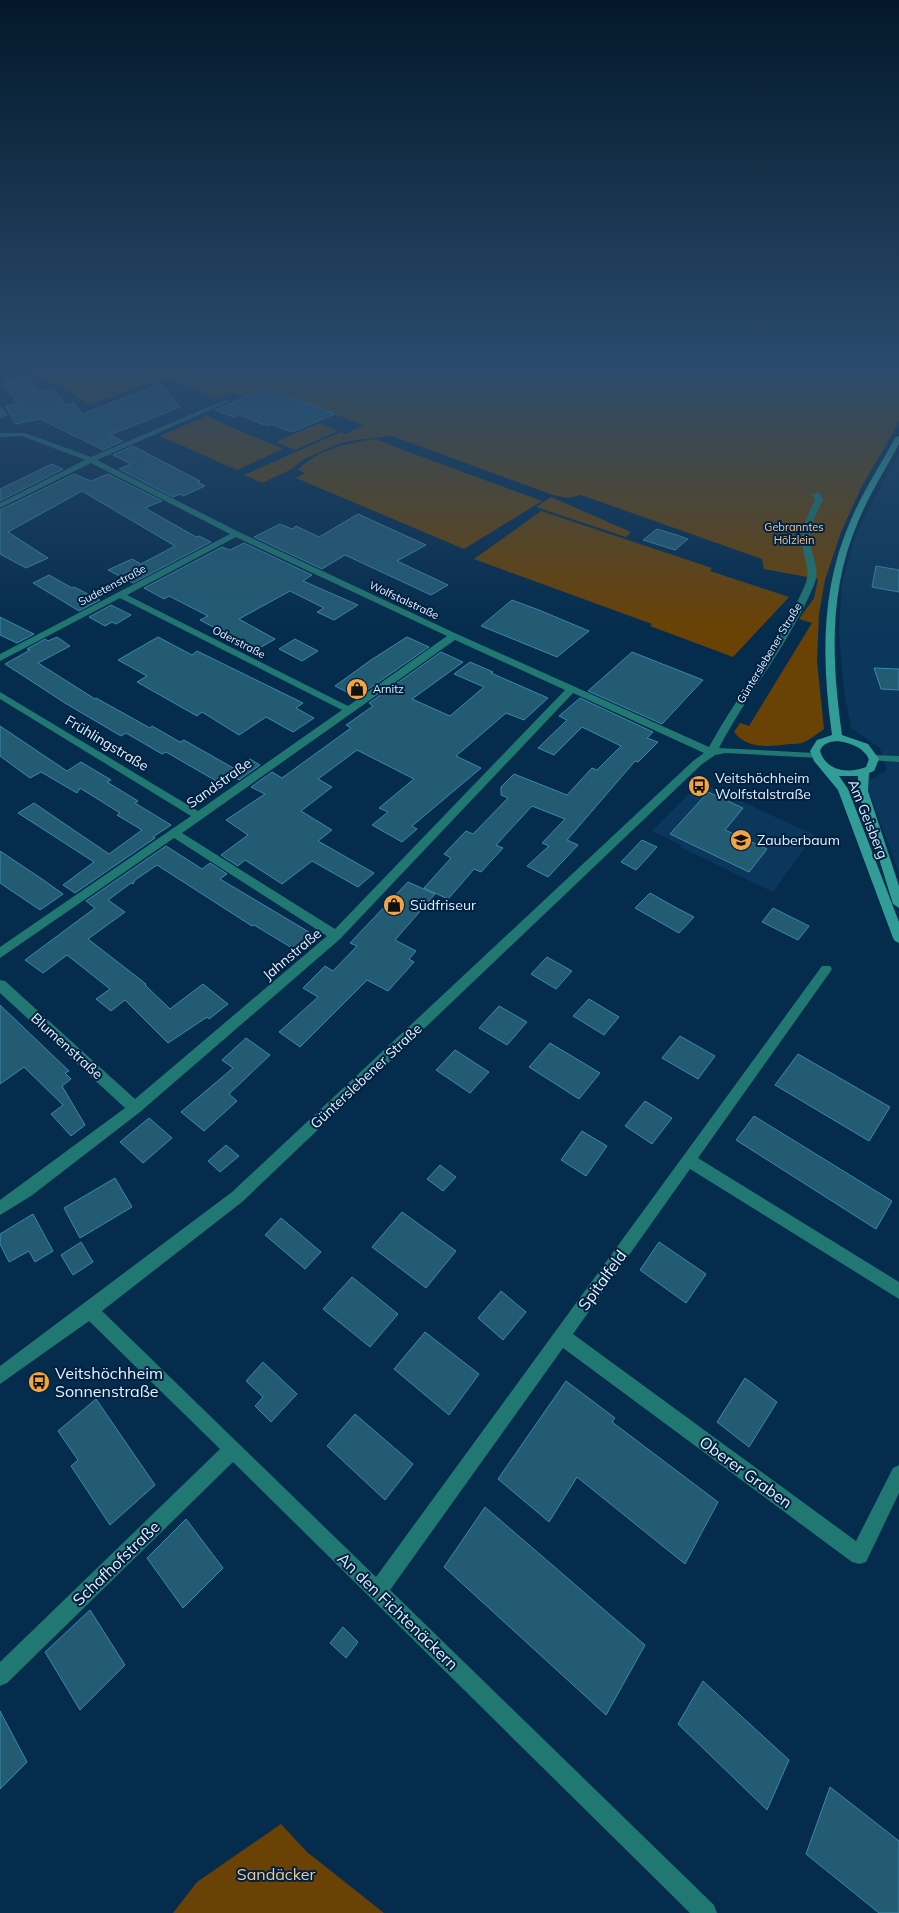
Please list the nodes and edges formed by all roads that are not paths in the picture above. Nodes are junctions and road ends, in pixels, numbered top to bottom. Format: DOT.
graph roads {
  1 [pos="76,454"];
  2 [pos="104,454"];
  3 [pos="890,454"];
  4 [pos="91,460"];
  5 [pos="816,494"];
  6 [pos="0,506"];
  7 [pos="236,534"];
  8 [pos="119,594"];
  9 [pos="454,636"];
  10 [pos="0,658"];
  11 [pos="572,688"];
  12 [pos="0,695"];
  13 [pos="349,710"];
  14 [pos="838,738"];
  15 [pos="712,752"];
  16 [pos="815,756"];
  17 [pos="873,758"];
  18 [pos="899,759"];
  19 [pos="828,768"];
  20 [pos="864,772"];
  21 [pos="198,816"];
  22 [pos="174,834"];
  23 [pos="899,904"];
  24 [pos="336,936"];
  25 [pos="899,938"];
  26 [pos="0,952"];
  27 [pos="826,969"];
  28 [pos="0,985"];
  29 [pos="135,1108"];
  30 [pos="688,1160"];
  31 [pos="0,1208"];
  32 [pos="899,1291"];
  33 [pos="90,1310"];
  34 [pos="561,1336"];
  35 [pos="0,1376"];
  36 [pos="232,1450"];
  37 [pos="899,1474"];
  38 [pos="378,1591"];
  39 [pos="0,1676"];
  40 [pos="697,1909"];
  1 -- 4 [label="street, Wolfstalstraße"];
  2 -- 4 [label="street"];
  3 -- 14 [label="street"];
  4 -- 6 [label="street"];
  4 -- 7 [label="street, Wolfstalstraße"];
  5 -- 15 [label="street, Günterslebener Straße"];
  7 -- 8 [label="street, Sudetenstraße"];
  7 -- 9 [label="street, Wolfstalstraße"];
  8 -- 10 [label="street, Sudetenstraße"];
  8 -- 13 [label="street, Oderstraße"];
  9 -- 11 [label="street, Wolfstalstraße"];
  9 -- 13 [label="street, Sandstraße"];
  11 -- 15 [label="street, Wolfstalstraße"];
  11 -- 24 [label="street, Jahnstraße"];
  12 -- 21 [label="street, Frühlingstraße"];
  13 -- 21 [label="street, Sandstraße"];
  14 -- 16 [label="street"];
  14 -- 17 [label="street"];
  15 -- 16 [label="street"];
  15 -- 33 [label="street, Günterslebener Straße"];
  16 -- 19 [label="street"];
  17 -- 18 [label="street"];
  17 -- 20 [label="street"];
  19 -- 20 [label="street"];
  19 -- 25 [label="street, Am Geisberg"];
  20 -- 23 [label="street, Am Geisberg"];
  21 -- 22 [label="street, Sandstraße"];
  22 -- 24 [label="street"];
  22 -- 26 [label="street, Sandstraße"];
  24 -- 29 [label="street, Jahnstraße"];
  27 -- 30 [label="street, Spitalfeld"];
  28 -- 29 [label="street, Blumenstraße"];
  29 -- 31 [label="street, Jahnstraße"];
  30 -- 32 [label="street"];
  30 -- 34 [label="street, Spitalfeld"];
  33 -- 35 [label="street, Günterslebener Straße"];
  33 -- 36 [label="street, An den Fichtenäckern"];
  34 -- 37 [label="street, Oberer Graben"];
  34 -- 38 [label="street, Spitalfeld"];
  36 -- 38 [label="street, An den Fichtenäckern"];
  36 -- 39 [label="street, Schafhofstraße"];
  38 -- 40 [label="street, An den Fichtenäckern"];
}
